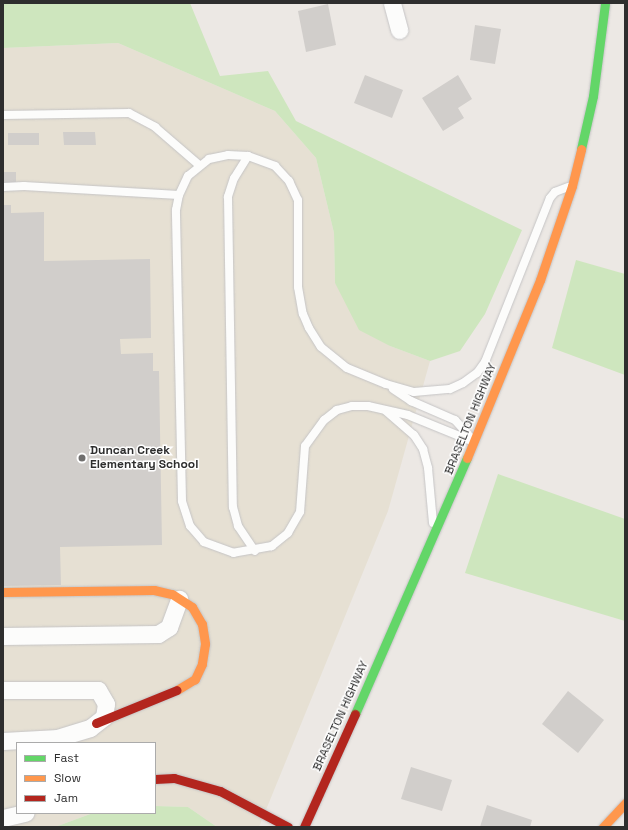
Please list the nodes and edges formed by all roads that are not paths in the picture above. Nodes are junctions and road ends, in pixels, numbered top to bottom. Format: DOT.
graph roads {
  1 [pos="392,3"];
  2 [pos="605,3"];
  3 [pos="399,30"];
  4 [pos="3,115"];
  5 [pos="248,156"];
  6 [pos="199,165"];
  7 [pos="572,186"];
  8 [pos="3,187"];
  9 [pos="179,195"];
  10 [pos="386,384"];
  11 [pos="384,409"];
  12 [pos="474,442"];
  13 [pos="434,538"];
  14 [pos="256,551"];
  15 [pos="3,592"];
  16 [pos="179,599"];
  17 [pos="3,636"];
  18 [pos="3,690"];
  19 [pos="96,723"];
  20 [pos="3,741"];
  21 [pos="156,779"];
  22 [pos="625,803"];
  23 [pos="21,814"];
  24 [pos="3,818"];
  25 [pos="288,827"];
  26 [pos="304,827"];
  27 [pos="603,827"];
  1 -- 3 [label="street"];
  2 -- 7 [label="main road, BRASELTON HIGHWAY"];
  4 -- 6 [label="lane"];
  5 -- 6 [label="lane"];
  5 -- 10 [label="lane"];
  5 -- 14 [label="lane"];
  6 -- 9 [label="lane"];
  7 -- 10 [label="lane"];
  7 -- 12 [label="main road, BRASELTON HIGHWAY"];
  8 -- 9 [label="lane"];
  9 -- 14 [label="lane"];
  10 -- 12 [label="lane"];
  11 -- 12 [label="lane"];
  11 -- 13 [label="lane"];
  11 -- 14 [label="lane"];
  12 -- 13 [label="main road, BRASELTON HIGHWAY"];
  13 -- 26 [label="main road, BRASELTON HIGHWAY"];
  15 -- 16 [label="main road"];
  16 -- 17 [label="street"];
  16 -- 19 [label="main road"];
  18 -- 19 [label="street"];
  19 -- 20 [label="street"];
  21 -- 25 [label="main road"];
  22 -- 27 [label="main road"];
  23 -- 24 [label="street"];
}
